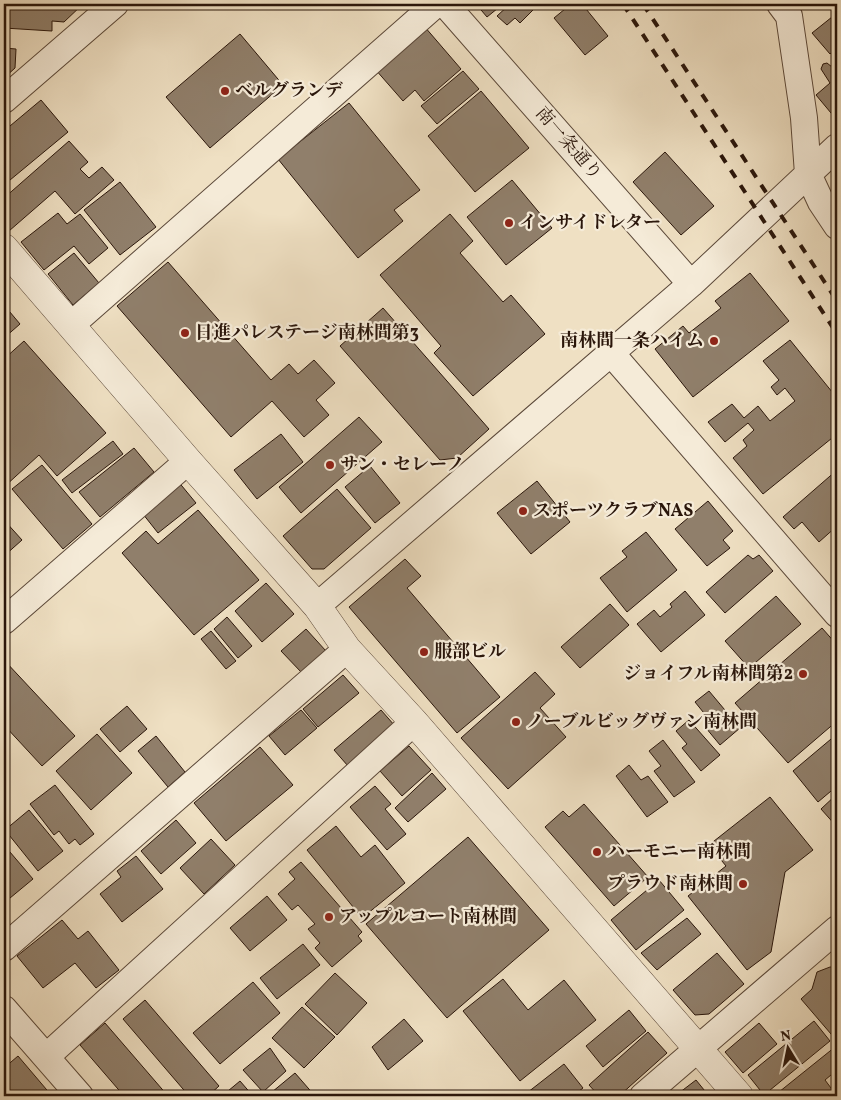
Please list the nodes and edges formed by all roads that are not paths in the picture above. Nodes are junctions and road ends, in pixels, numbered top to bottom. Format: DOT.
graph roads {
  1 [pos="114,4"];
  2 [pos="436,4"];
  3 [pos="445,4"];
  4 [pos="780,4"];
  5 [pos="4,100"];
  6 [pos="837,147"];
  7 [pos="808,174"];
  8 [pos="837,226"];
  9 [pos="4,248"];
  10 [pos="691,284"];
  11 [pos="71,325"];
  12 [pos="611,353"];
  13 [pos="188,462"];
  14 [pos="317,606"];
  15 [pos="837,614"];
  16 [pos="4,621"];
  17 [pos="347,649"];
  18 [pos="414,722"];
  19 [pos="837,928"];
  20 [pos="4,948"];
  21 [pos="4,1009"];
  22 [pos="698,1049"];
  23 [pos="46,1057"];
  24 [pos="80,1096"];
  25 [pos="643,1096"];
  26 [pos="739,1096"];
  1 -- 5 [label="street"];
  2 -- 11 [label="street"];
  3 -- 10 [label="street, 南一条通り"];
  4 -- 7 [label="street"];
  6 -- 7 [label="street"];
  7 -- 8 [label="street"];
  7 -- 10 [label="street"];
  9 -- 11 [label="street"];
  10 -- 12 [label="street"];
  11 -- 13 [label="street"];
  12 -- 14 [label="street"];
  12 -- 15 [label="street"];
  13 -- 14 [label="street"];
  13 -- 16 [label="street"];
  14 -- 17 [label="street"];
  17 -- 18 [label="street"];
  17 -- 20 [label="street"];
  18 -- 22 [label="street"];
  18 -- 23 [label="street"];
  19 -- 22 [label="street"];
  21 -- 23 [label="street"];
  22 -- 25 [label="street"];
  22 -- 26 [label="street"];
  23 -- 24 [label="street"];
}
